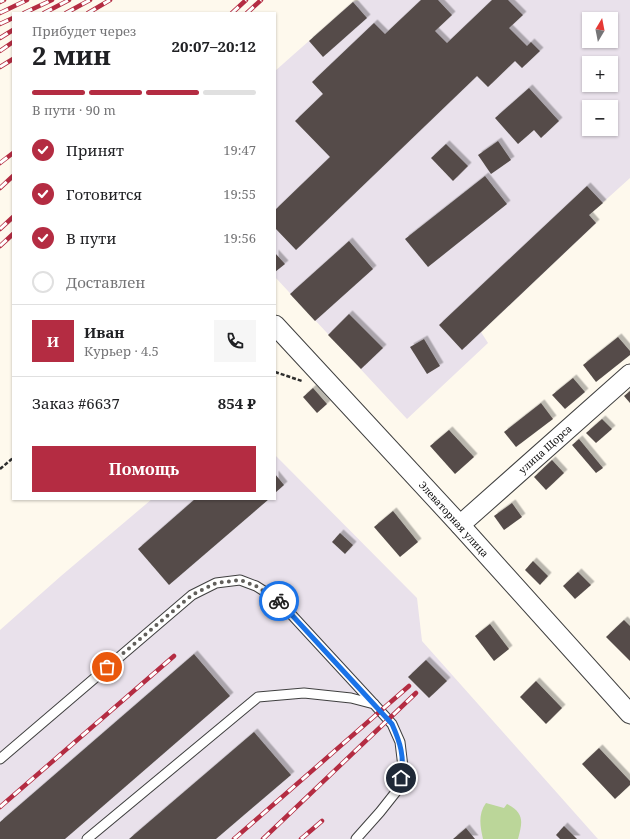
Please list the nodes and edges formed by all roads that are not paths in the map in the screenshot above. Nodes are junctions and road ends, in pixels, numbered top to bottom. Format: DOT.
graph roads {
  1 [pos="276,326"];
  2 [pos="630,374"];
  3 [pos="460,525"];
  4 [pos="374,704"];
  5 [pos="630,714"];
  6 [pos="0,759"];
  7 [pos="86,839"];
  8 [pos="356,839"];
  1 -- 3 [label="street, Элеваторная улица"];
  2 -- 3 [label="street, улица Щорса"];
  3 -- 5 [label="street, Элеваторная улица"];
  4 -- 6 [label="lane"];
  4 -- 7 [label="lane"];
  4 -- 8 [label="lane"];
}
